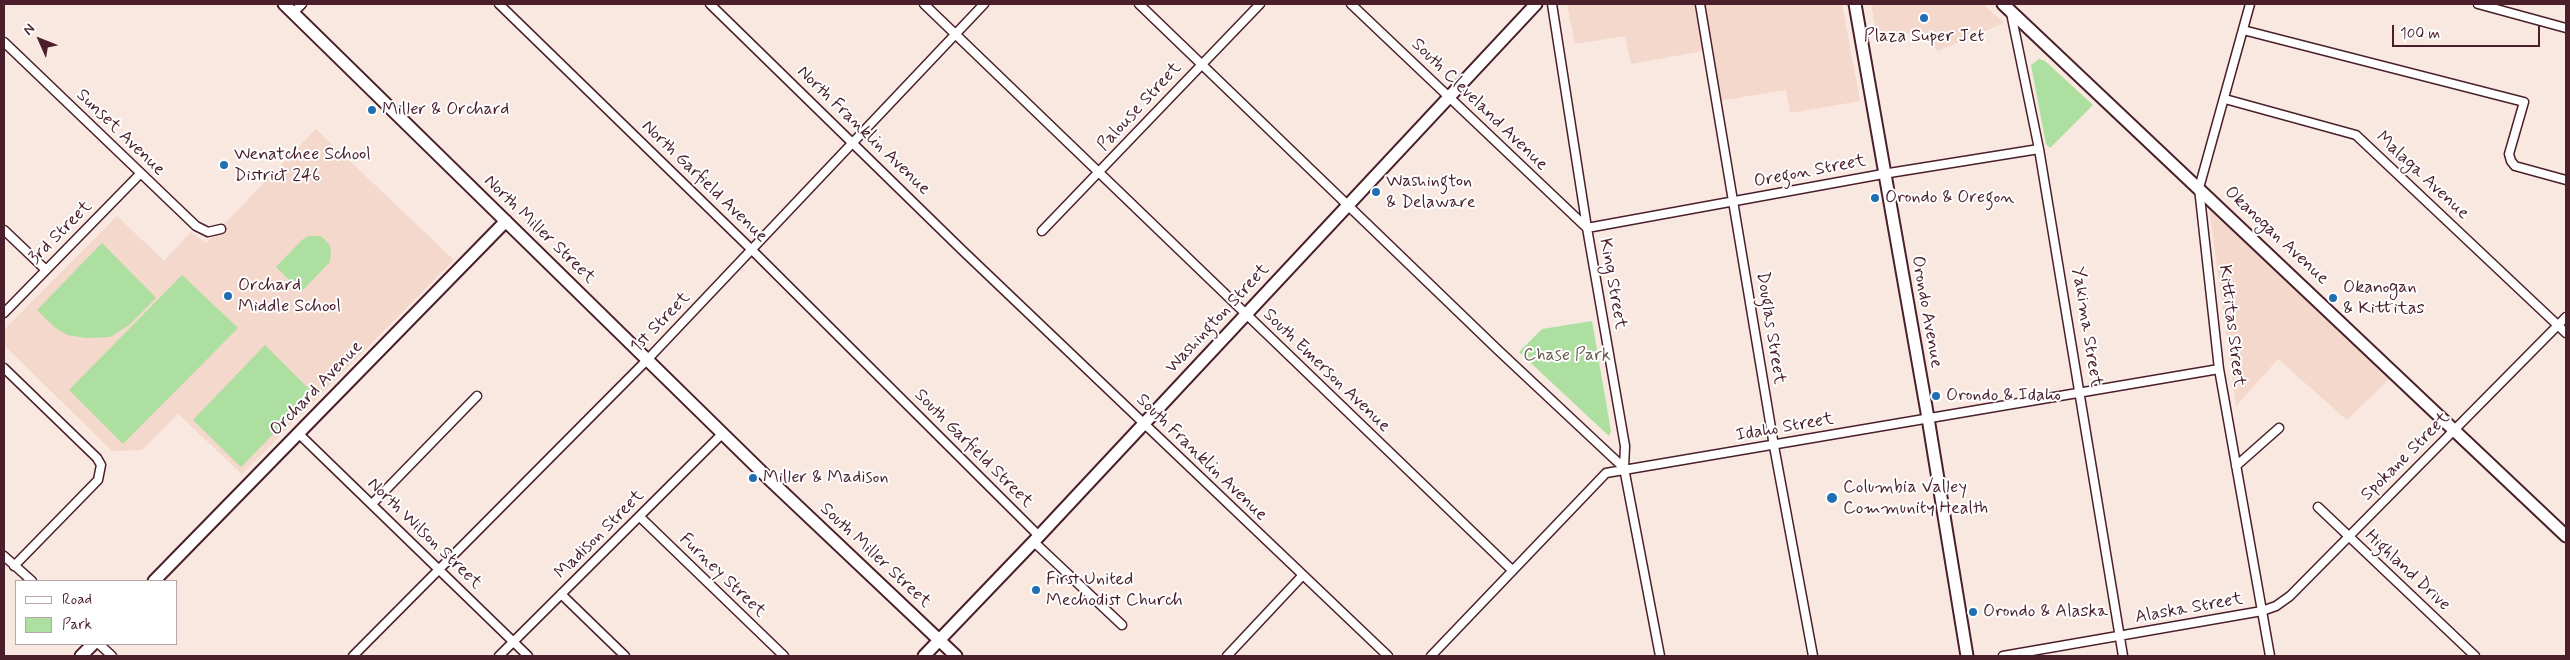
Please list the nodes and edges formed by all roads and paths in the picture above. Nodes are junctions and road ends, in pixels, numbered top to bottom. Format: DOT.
graph roads {
  1 [pos="284,4"];
  2 [pos="302,4"];
  3 [pos="499,4"];
  4 [pos="710,4"];
  5 [pos="924,4"];
  6 [pos="984,4"];
  7 [pos="1139,4"];
  8 [pos="1260,4"];
  9 [pos="1351,4"];
  10 [pos="1536,4"];
  11 [pos="1552,4"];
  12 [pos="1700,4"];
  13 [pos="1854,4"];
  14 [pos="2250,4"];
  15 [pos="2478,4"];
  16 [pos="2009,6"];
  17 [pos="293,13"];
  18 [pos="2566,28"];
  19 [pos="2243,30"];
  20 [pos="956,34"];
  21 [pos="4,42"];
  22 [pos="1201,64"];
  23 [pos="1447,96"];
  24 [pos="2225,100"];
  25 [pos="853,143"];
  26 [pos="2039,149"];
  27 [pos="1099,173"];
  28 [pos="140,174"];
  29 [pos="1883,174"];
  30 [pos="2566,180"];
  31 [pos="2199,188"];
  32 [pos="1734,202"];
  33 [pos="1347,204"];
  34 [pos="506,221"];
  35 [pos="1587,228"];
  36 [pos="221,229"];
  37 [pos="4,230"];
  38 [pos="1042,231"];
  39 [pos="752,250"];
  40 [pos="46,270"];
  41 [pos="994,280"];
  42 [pos="4,313"];
  43 [pos="1246,315"];
  44 [pos="2566,317"];
  45 [pos="2558,325"];
  46 [pos="2566,332"];
  47 [pos="647,360"];
  48 [pos="4,368"];
  49 [pos="2219,369"];
  50 [pos="886,384"];
  51 [pos="2079,392"];
  52 [pos="477,396"];
  53 [pos="1928,418"];
  54 [pos="1144,424"];
  55 [pos="2279,428"];
  56 [pos="2454,429"];
  57 [pos="298,433"];
  58 [pos="722,434"];
  59 [pos="1774,446"];
  60 [pos="2236,466"];
  61 [pos="1624,468"];
  62 [pos="770,480"];
  63 [pos="372,504"];
  64 [pos="2318,507"];
  65 [pos="640,517"];
  66 [pos="2349,536"];
  67 [pos="2566,536"];
  68 [pos="1036,539"];
  69 [pos="4,556"];
  70 [pos="14,566"];
  71 [pos="440,570"];
  72 [pos="1512,570"];
  73 [pos="1302,576"];
  74 [pos="31,580"];
  75 [pos="155,580"];
  76 [pos="561,594"];
  77 [pos="2262,611"];
  78 [pos="1122,625"];
  79 [pos="2120,636"];
  80 [pos="940,641"];
  81 [pos="513,642"];
  82 [pos="92,645"];
  83 [pos="100,645"];
  84 [pos="81,656"];
  85 [pos="112,656"];
  86 [pos="354,656"];
  87 [pos="499,656"];
  88 [pos="528,656"];
  89 [pos="625,656"];
  90 [pos="784,656"];
  91 [pos="924,656"];
  92 [pos="956,656"];
  93 [pos="1226,656"];
  94 [pos="1388,656"];
  95 [pos="1431,656"];
  96 [pos="1660,656"];
  97 [pos="1813,656"];
  98 [pos="1967,656"];
  99 [pos="2004,656"];
  100 [pos="2123,656"];
  101 [pos="2270,656"];
  102 [pos="2475,656"];
  1 -- 17 [label="street, North Miller Street"];
  2 -- 17 [label="street"];
  3 -- 39 [label="street, North Garfield Avenue"];
  4 -- 25 [label="street, North Franklin Avenue"];
  5 -- 20 [label="street, South Emerson Avenue"];
  6 -- 20 [label="street, 1st Street"];
  7 -- 22 [label="street"];
  8 -- 22 [label="street, Palouse Street"];
  9 -- 23 [label="street, South Cleveland Avenue"];
  10 -- 23 [label="street, Washington Street"];
  11 -- 35 [label="street, King Street"];
  12 -- 32 [label="street, Douglas Street"];
  13 -- 29 [label="street, Orondo Avenue"];
  14 -- 19 [label="street, Kittitas Street"];
  15 -- 18 [label="street"];
  16 -- 26 [label="street, Yakima Street"];
  16 -- 31 [label="street, Okanogan Avenue"];
  17 -- 34 [label="street, North Miller Street"];
  19 -- 24 [label="street, Kittitas Street"];
  19 -- 30 [label="street"];
  20 -- 25 [label="street, 1st Street"];
  20 -- 27 [label="street, South Emerson Avenue"];
  21 -- 28 [label="street, Sunset Avenue"];
  22 -- 27 [label="street, Palouse Street"];
  22 -- 33 [label="street"];
  23 -- 33 [label="street, Washington Street"];
  23 -- 35 [label="street, South Cleveland Avenue"];
  24 -- 31 [label="street, Kittitas Street"];
  24 -- 45 [label="street, Malaga Avenue"];
  25 -- 39 [label="street, 1st Street"];
  25 -- 41 [label="street, North Franklin Avenue"];
  26 -- 29 [label="street, Oregon Street"];
  26 -- 51 [label="street, Yakima Street"];
  27 -- 38 [label="street, Palouse Street"];
  27 -- 43 [label="street, South Emerson Avenue"];
  28 -- 36 [label="street, Sunset Avenue"];
  28 -- 40 [label="street, 3rd Street"];
  29 -- 32 [label="street, Oregon Street"];
  29 -- 53 [label="street, Orondo Avenue"];
  31 -- 49 [label="street, Kittitas Street"];
  31 -- 56 [label="street, Okanogan Avenue"];
  32 -- 35 [label="street, Oregon Street"];
  32 -- 59 [label="street, Douglas Street"];
  33 -- 43 [label="street, Washington Street"];
  33 -- 61 [label="street"];
  34 -- 47 [label="street, North Miller Street"];
  34 -- 57 [label="street, Orchard Avenue"];
  35 -- 61 [label="street, King Street"];
  37 -- 40 [label="street"];
  39 -- 47 [label="street, 1st Street"];
  39 -- 50 [label="street, North Garfield Avenue"];
  40 -- 42 [label="street, 3rd Street"];
  41 -- 54 [label="street, South Franklin Avenue"];
  43 -- 54 [label="street, Washington Street"];
  43 -- 72 [label="street, South Emerson Avenue"];
  44 -- 45 [label="street, Spokane Street"];
  45 -- 46 [label="street, Malaga Avenue"];
  45 -- 56 [label="street, Spokane Street"];
  47 -- 58 [label="street, North Miller Street"];
  47 -- 71 [label="street, 1st Street"];
  48 -- 70 [label="street"];
  49 -- 51 [label="street, Idaho Street"];
  49 -- 60 [label="street, Kittitas Street"];
  50 -- 68 [label="street, South Garfield Street"];
  51 -- 53 [label="street, Idaho Street"];
  51 -- 79 [label="street, Yakima Street"];
  52 -- 63 [label="street"];
  53 -- 59 [label="street, Idaho Street"];
  53 -- 98 [label="street, Orondo Avenue"];
  54 -- 68 [label="street, Washington Street"];
  54 -- 73 [label="street, South Franklin Avenue"];
  55 -- 60 [label="street"];
  56 -- 66 [label="street, Spokane Street"];
  56 -- 67 [label="street, Okanogan Avenue"];
  57 -- 63 [label="street, North Wilson Street"];
  57 -- 75 [label="street, Orchard Avenue"];
  58 -- 62 [label="street, North Miller Street"];
  58 -- 65 [label="street, Madison Street"];
  59 -- 61 [label="street, Idaho Street"];
  59 -- 97 [label="street, Douglas Street"];
  60 -- 77 [label="street, Kittitas Street"];
  61 -- 72 [label="street, Idaho Street"];
  61 -- 96 [label="street, King Street"];
  62 -- 80 [label="street, South Miller Street"];
  63 -- 71 [label="street, North Wilson Street"];
  64 -- 66 [label="street, Highland Drive"];
  65 -- 76 [label="street, Madison Street"];
  65 -- 90 [label="street, Furney Street"];
  66 -- 77 [label="street, Spokane Street"];
  66 -- 102 [label="street, Highland Drive"];
  68 -- 78 [label="street, South Garfield Street"];
  68 -- 80 [label="street, Washington Street"];
  69 -- 70 [label="street"];
  70 -- 74 [label="street"];
  71 -- 81 [label="street, North Wilson Street"];
  71 -- 86 [label="street, 1st Street"];
  72 -- 95 [label="street, Idaho Street"];
  73 -- 93 [label="street"];
  73 -- 94 [label="street, South Franklin Avenue"];
  76 -- 81 [label="street, Madison Street"];
  76 -- 89 [label="street"];
  77 -- 79 [label="street, Alaska Street"];
  77 -- 101 [label="street, Kittitas Street"];
  79 -- 99 [label="street, Alaska Street"];
  79 -- 100 [label="street, Yakima Street"];
  80 -- 91 [label="street, Washington Street"];
  80 -- 92 [label="street, South Miller Street"];
  81 -- 87 [label="street, Madison Street"];
  81 -- 88 [label="street, North Wilson Street"];
  82 -- 84 [label="street"];
  83 -- 85 [label="street"];
}
